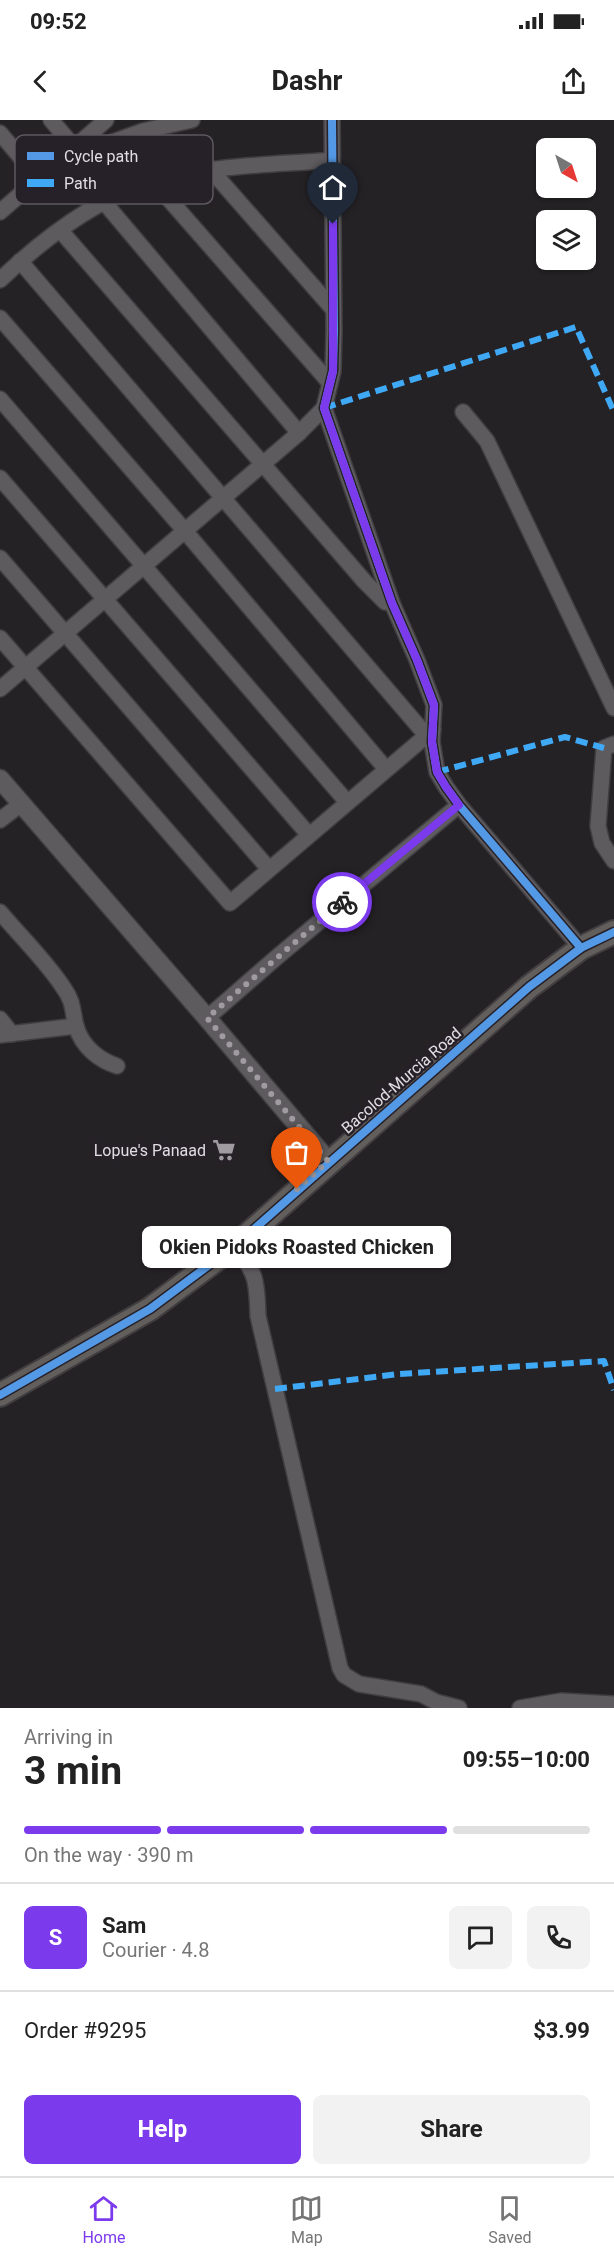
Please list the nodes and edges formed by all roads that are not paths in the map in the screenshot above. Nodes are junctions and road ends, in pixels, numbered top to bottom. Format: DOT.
graph roads {
  1 [pos="51,120"];
  2 [pos="106,120"];
  3 [pos="192,120"];
  4 [pos="332,120"];
  5 [pos="0,133"];
  6 [pos="64,135"];
  7 [pos="89,135"];
  8 [pos="133,135"];
  9 [pos="15,150"];
  10 [pos="332,160"];
  11 [pos="213,170"];
  12 [pos="213,172"];
  13 [pos="15,198"];
  14 [pos="101,204"];
  15 [pos="106,204"];
  16 [pos="173,204"];
  17 [pos="1,210"];
  18 [pos="60,230"];
  19 [pos="20,261"];
  20 [pos="0,280"];
  21 [pos="333,309"];
  22 [pos="0,318"];
  23 [pos="330,383"];
  24 [pos="0,399"];
  25 [pos="324,408"];
  26 [pos="464,412"];
  27 [pos="299,433"];
  28 [pos="263,464"];
  29 [pos="0,478"];
  30 [pos="223,499"];
  31 [pos="185,531"];
  32 [pos="0,558"];
  33 [pos="145,566"];
  34 [pos="105,600"];
  35 [pos="392,603"];
  36 [pos="65,634"];
  37 [pos="0,638"];
  38 [pos="25,668"];
  39 [pos="0,689"];
  40 [pos="614,708"];
  41 [pos="614,729"];
  42 [pos="429,732"];
  43 [pos="609,746"];
  44 [pos="386,769"];
  45 [pos="0,779"];
  46 [pos="347,802"];
  47 [pos="21,804"];
  48 [pos="459,805"];
  49 [pos="0,820"];
  50 [pos="309,835"];
  51 [pos="614,861"];
  52 [pos="269,869"];
  53 [pos="0,912"];
  54 [pos="614,932"];
  55 [pos="581,948"];
  56 [pos="207,1018"];
  57 [pos="0,1019"];
  58 [pos="76,1026"];
  59 [pos="6,1034"];
  60 [pos="117,1066"];
  61 [pos="328,1161"];
  62 [pos="236,1245"];
  63 [pos="0,1395"];
  64 [pos="614,1704"];
  65 [pos="459,1708"];
  66 [pos="520,1708"];
  1 -- 6 [label="street"];
  2 -- 7 [label="street"];
  3 -- 8 [label="street"];
  4 -- 10 [label="street"];
  5 -- 9 [label="street"];
  10 -- 11 [label="street"];
  10 -- 21 [label="street"];
  12 -- 21 [label="street"];
  13 -- 17 [label="street"];
  14 -- 18 [label="street"];
  15 -- 27 [label="street"];
  16 -- 23 [label="street"];
  18 -- 19 [label="street"];
  18 -- 28 [label="street"];
  19 -- 20 [label="street"];
  19 -- 30 [label="street"];
  21 -- 23 [label="street"];
  22 -- 31 [label="street"];
  23 -- 25 [label="street"];
  24 -- 33 [label="street"];
  25 -- 27 [label="street"];
  25 -- 35 [label="street"];
  26 -- 40 [label="street"];
  27 -- 28 [label="street"];
  28 -- 30 [label="street"];
  28 -- 35 [label="street"];
  29 -- 34 [label="street"];
  30 -- 31 [label="street"];
  30 -- 42 [label="street"];
  31 -- 33 [label="street"];
  31 -- 44 [label="street"];
  32 -- 36 [label="street"];
  33 -- 34 [label="street"];
  33 -- 46 [label="street"];
  34 -- 36 [label="street"];
  34 -- 50 [label="street"];
  35 -- 42 [label="street"];
  36 -- 38 [label="street"];
  36 -- 52 [label="street"];
  37 -- 38 [label="street"];
  38 -- 39 [label="street"];
  38 -- 52 [label="street"];
  41 -- 43 [label="street"];
  42 -- 44 [label="street"];
  42 -- 48 [label="street"];
  43 -- 51 [label="street"];
  44 -- 46 [label="street"];
  45 -- 47 [label="street"];
  46 -- 50 [label="street"];
  47 -- 49 [label="street"];
  47 -- 56 [label="street"];
  48 -- 55 [label="street"];
  48 -- 56 [label="street"];
  50 -- 52 [label="street"];
  53 -- 58 [label="street"];
  54 -- 55 [label="main road, Bacolod-Murcia Road"];
  55 -- 61 [label="main road, Bacolod-Murcia Road"];
  56 -- 61 [label="street"];
  57 -- 59 [label="street"];
  58 -- 59 [label="street"];
  58 -- 60 [label="street"];
  61 -- 62 [label="main road, Bacolod-Murcia Road"];
  62 -- 63 [label="main road, Bacolod-Murcia Road"];
  62 -- 65 [label="street"];
  64 -- 66 [label="street"];
}
